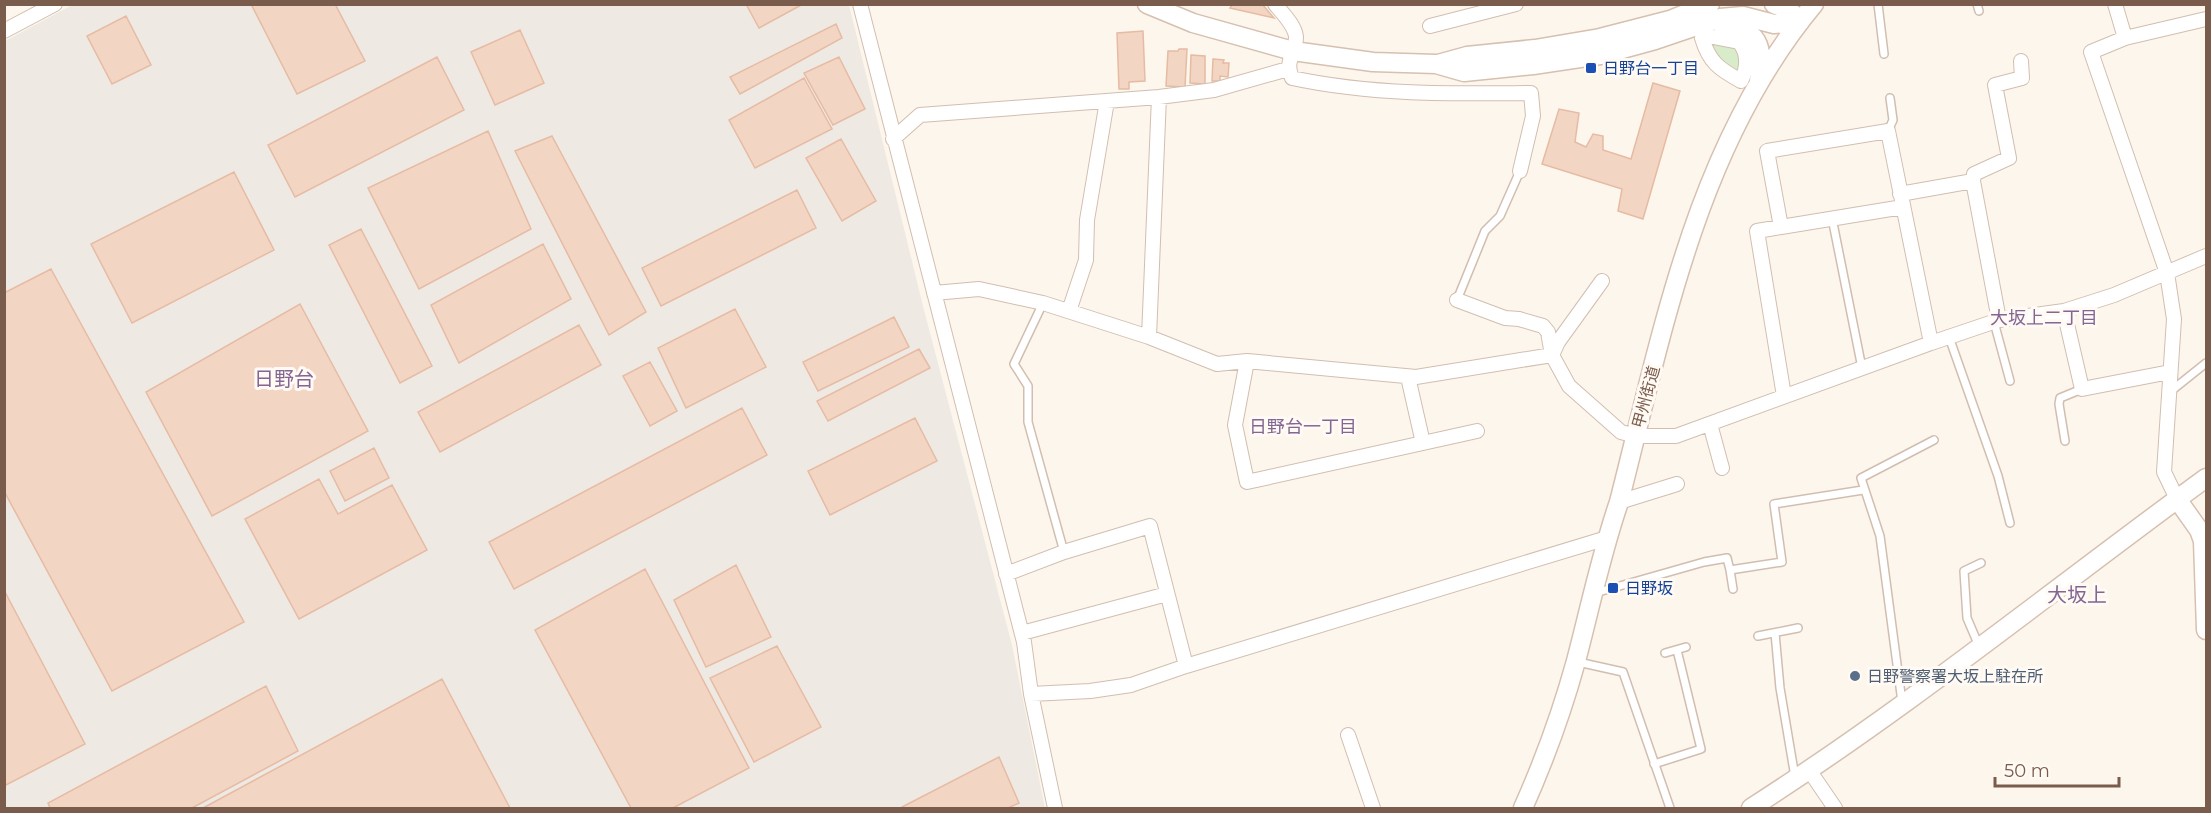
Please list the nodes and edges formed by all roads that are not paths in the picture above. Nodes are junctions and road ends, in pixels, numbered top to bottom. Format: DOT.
graph roads {
  1 [pos="55,4"];
  2 [pos="860,4"];
  3 [pos="1147,4"];
  4 [pos="1275,4"];
  5 [pos="1516,4"];
  6 [pos="1774,4"];
  7 [pos="1814,4"];
  8 [pos="1878,4"];
  9 [pos="2115,4"];
  10 [pos="30,10"];
  11 [pos="1700,17"];
  12 [pos="2206,19"];
  13 [pos="1800,22"];
  14 [pos="1430,26"];
  15 [pos="4,31"];
  16 [pos="2125,38"];
  17 [pos="1884,54"];
  18 [pos="1290,60"];
  19 [pos="2021,61"];
  20 [pos="1759,83"];
  21 [pos="1159,97"];
  22 [pos="1890,98"];
  23 [pos="1107,101"];
  24 [pos="1888,131"];
  25 [pos="893,139"];
  26 [pos="1520,171"];
  27 [pos="1972,181"];
  28 [pos="1901,200"];
  29 [pos="1833,219"];
  30 [pos="1781,227"];
  31 [pos="2206,256"];
  32 [pos="2167,273"];
  33 [pos="1602,281"];
  34 [pos="934,293"];
  35 [pos="1457,300"];
  36 [pos="1043,303"];
  37 [pos="1069,311"];
  38 [pos="2064,311"];
  39 [pos="1996,321"];
  40 [pos="1149,337"];
  41 [pos="1949,337"];
  42 [pos="1930,343"];
  43 [pos="1552,355"];
  44 [pos="1246,361"];
  45 [pos="2206,363"];
  46 [pos="1862,368"];
  47 [pos="2170,372"];
  48 [pos="1408,377"];
  49 [pos="2010,381"];
  50 [pos="2082,389"];
  51 [pos="2169,392"];
  52 [pos="1784,396"];
  53 [pos="1710,424"];
  54 [pos="1477,431"];
  55 [pos="1636,436"];
  56 [pos="1934,440"];
  57 [pos="2065,441"];
  58 [pos="1422,443"];
  59 [pos="1722,468"];
  60 [pos="2206,478"];
  61 [pos="1677,484"];
  62 [pos="1863,489"];
  63 [pos="2177,499"];
  64 [pos="1619,502"];
  65 [pos="2010,524"];
  66 [pos="1607,538"];
  67 [pos="1064,552"];
  68 [pos="1981,563"];
  69 [pos="1730,570"];
  70 [pos="1006,574"];
  71 [pos="1733,589"];
  72 [pos="1167,594"];
  73 [pos="1593,594"];
  74 [pos="1798,628"];
  75 [pos="2206,630"];
  76 [pos="1022,633"];
  77 [pos="1775,633"];
  78 [pos="1758,636"];
  79 [pos="1978,646"];
  80 [pos="1686,647"];
  81 [pos="1677,650"];
  82 [pos="1665,653"];
  83 [pos="1576,661"];
  84 [pos="1186,666"];
  85 [pos="1031,694"];
  86 [pos="1902,705"];
  87 [pos="1348,735"];
  88 [pos="1654,764"];
  89 [pos="1802,775"];
  90 [pos="1054,808"];
  91 [pos="1373,808"];
  92 [pos="1523,808"];
  93 [pos="1669,808"];
  94 [pos="1751,808"];
  95 [pos="1834,808"];
  1 -- 10 [label="street"];
  2 -- 25 [label="street"];
  3 -- 18 [label="street"];
  4 -- 18 [label="street"];
  5 -- 14 [label="street"];
  6 -- 13 [label="street"];
  7 -- 13 [label="street, 甲州街道"];
  8 -- 17 [label="lane"];
  9 -- 16 [label="street"];
  10 -- 15 [label="street"];
  11 -- 13 [label="street"];
  11 -- 18 [label="street"];
  11 -- 20 [label="street"];
  12 -- 16 [label="street"];
  13 -- 20 [label="street, 甲州街道"];
  16 -- 32 [label="street"];
  18 -- 21 [label="street"];
  18 -- 26 [label="street"];
  19 -- 27 [label="street"];
  20 -- 55 [label="street, 甲州街道"];
  21 -- 23 [label="street"];
  21 -- 40 [label="street"];
  22 -- 24 [label="lane"];
  23 -- 25 [label="street"];
  23 -- 37 [label="street"];
  24 -- 28 [label="street"];
  24 -- 30 [label="street"];
  25 -- 34 [label="street"];
  26 -- 35 [label="lane"];
  27 -- 28 [label="street"];
  27 -- 39 [label="street"];
  28 -- 29 [label="street"];
  28 -- 42 [label="street"];
  29 -- 30 [label="street"];
  29 -- 46 [label="lane"];
  30 -- 52 [label="street"];
  31 -- 32 [label="street"];
  32 -- 38 [label="street"];
  32 -- 47 [label="street"];
  33 -- 43 [label="street"];
  34 -- 36 [label="street"];
  34 -- 70 [label="street"];
  35 -- 43 [label="street"];
  36 -- 37 [label="street"];
  36 -- 67 [label="lane"];
  37 -- 40 [label="street"];
  38 -- 39 [label="street"];
  38 -- 50 [label="street"];
  39 -- 41 [label="street"];
  39 -- 49 [label="lane"];
  40 -- 44 [label="street"];
  41 -- 42 [label="street"];
  41 -- 65 [label="lane"];
  42 -- 46 [label="street"];
  43 -- 48 [label="street"];
  43 -- 55 [label="street"];
  44 -- 48 [label="street"];
  44 -- 58 [label="street"];
  45 -- 51 [label="lane"];
  46 -- 52 [label="street"];
  47 -- 50 [label="street"];
  47 -- 51 [label="street"];
  48 -- 58 [label="street"];
  50 -- 57 [label="lane"];
  51 -- 63 [label="street"];
  52 -- 53 [label="street"];
  53 -- 55 [label="street"];
  53 -- 59 [label="street"];
  54 -- 58 [label="street"];
  55 -- 64 [label="street, 甲州街道"];
  56 -- 62 [label="lane"];
  60 -- 63 [label="street"];
  61 -- 64 [label="street"];
  62 -- 69 [label="lane"];
  62 -- 86 [label="lane"];
  63 -- 75 [label="street"];
  63 -- 79 [label="street"];
  64 -- 66 [label="street, 甲州街道"];
  66 -- 73 [label="street, 甲州街道"];
  66 -- 84 [label="street"];
  67 -- 70 [label="street"];
  67 -- 72 [label="street"];
  68 -- 79 [label="lane"];
  69 -- 71 [label="lane"];
  69 -- 73 [label="lane"];
  70 -- 76 [label="street"];
  72 -- 76 [label="street"];
  72 -- 84 [label="street"];
  73 -- 83 [label="street, 甲州街道"];
  74 -- 77 [label="lane"];
  76 -- 85 [label="street"];
  77 -- 78 [label="lane"];
  77 -- 89 [label="lane"];
  79 -- 86 [label="street"];
  80 -- 81 [label="lane"];
  81 -- 82 [label="lane"];
  81 -- 88 [label="lane"];
  83 -- 88 [label="lane"];
  83 -- 92 [label="street, 甲州街道"];
  84 -- 85 [label="street"];
  85 -- 90 [label="street"];
  86 -- 89 [label="street"];
  87 -- 91 [label="street"];
  88 -- 93 [label="lane"];
  89 -- 94 [label="street"];
  89 -- 95 [label="street"];
}
